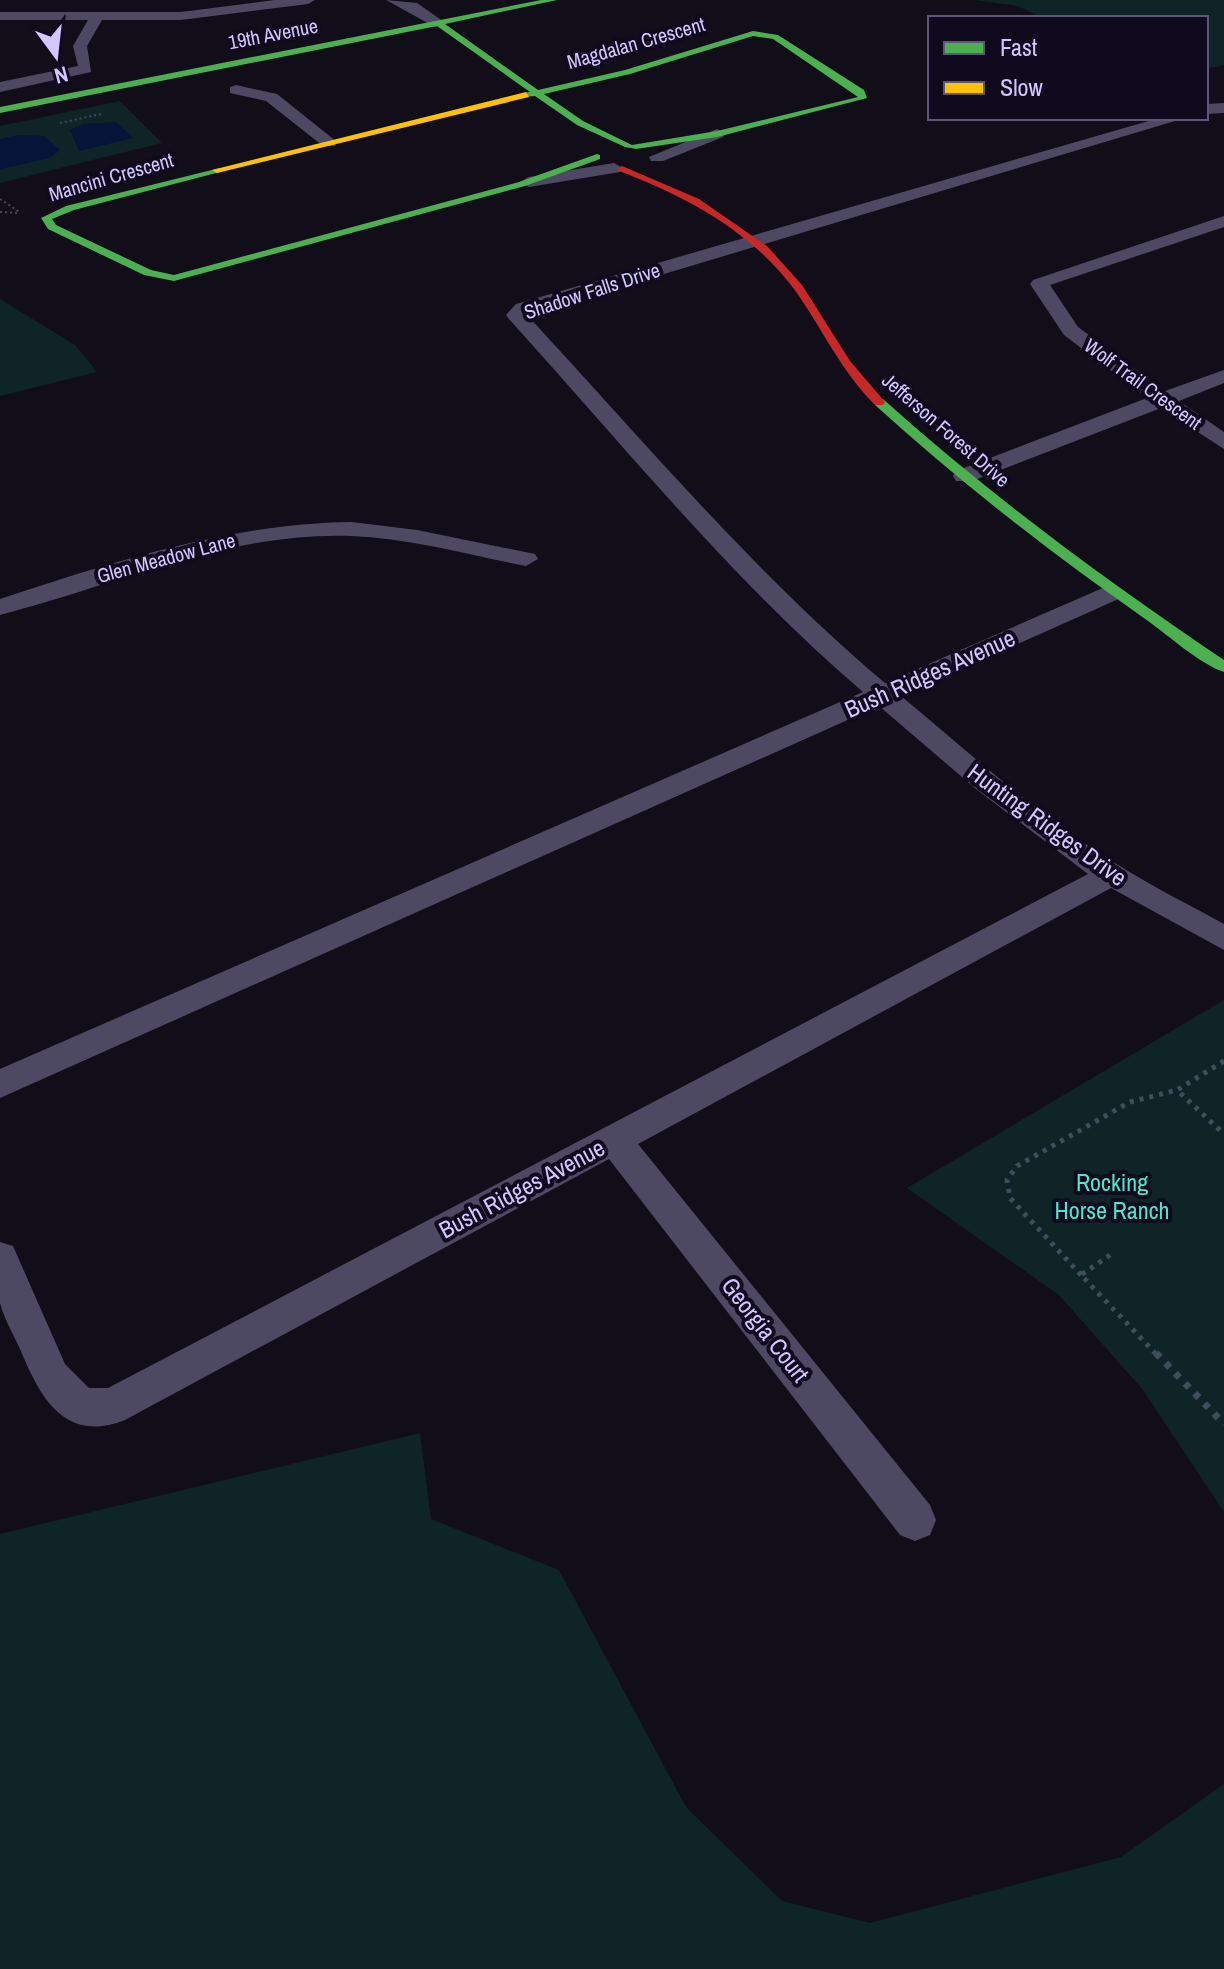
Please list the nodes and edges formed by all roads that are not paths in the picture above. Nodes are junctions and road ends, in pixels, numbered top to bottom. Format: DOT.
graph roads {
  1 [pos="308,0"];
  2 [pos="393,0"];
  3 [pos="553,0"];
  4 [pos="0,16"];
  5 [pos="97,17"];
  6 [pos="440,24"];
  7 [pos="0,87"];
  8 [pos="236,90"];
  9 [pos="537,93"];
  10 [pos="0,110"];
  11 [pos="1117,120"];
  12 [pos="1170,120"];
  13 [pos="580,123"];
  14 [pos="1136,129"];
  15 [pos="717,134"];
  16 [pos="329,142"];
  17 [pos="632,145"];
  18 [pos="598,155"];
  19 [pos="656,159"];
  20 [pos="618,169"];
  21 [pos="522,184"];
  22 [pos="675,192"];
  23 [pos="1224,221"];
  24 [pos="752,242"];
  25 [pos="1224,376"];
  26 [pos="1163,399"];
  27 [pos="1224,442"];
  28 [pos="964,476"];
  29 [pos="526,559"];
  30 [pos="1114,592"];
  31 [pos="0,607"];
  32 [pos="1224,667"];
  33 [pos="883,695"];
  34 [pos="1111,875"];
  35 [pos="1224,938"];
  36 [pos="0,1084"];
  37 [pos="614,1140"];
  38 [pos="0,1258"];
  39 [pos="915,1520"];
  1 -- 5 [label="street"];
  2 -- 6 [label="street"];
  3 -- 6 [label="street, 19th Avenue"];
  4 -- 5 [label="street"];
  5 -- 7 [label="street"];
  6 -- 9 [label="street"];
  6 -- 10 [label="street, 19th Avenue"];
  8 -- 16 [label="street"];
  9 -- 13 [label="street"];
  9 -- 15 [label="street, Magdalan Crescent"];
  9 -- 16 [label="street, Mancini Crescent"];
  11 -- 14 [label="street"];
  12 -- 14 [label="street, Shadow Falls Drive"];
  13 -- 17 [label="street"];
  13 -- 18 [label="street"];
  14 -- 24 [label="street, Shadow Falls Drive"];
  15 -- 17 [label="street, Magdalan Crescent"];
  15 -- 19 [label="street, Magdalan Crescent"];
  16 -- 21 [label="street, Mancini Crescent"];
  17 -- 18 [label="street, Magdalan Crescent"];
  17 -- 19 [label="street"];
  18 -- 20 [label="street, Jefferson Forest Drive"];
  18 -- 21 [label="street, Mancini Crescent"];
  19 -- 20 [label="street"];
  19 -- 22 [label="street, Jefferson Forest Drive"];
  20 -- 21 [label="street, Mancini Crescent"];
  20 -- 22 [label="street, Jefferson Forest Drive"];
  22 -- 24 [label="street, Jefferson Forest Drive"];
  23 -- 26 [label="street, Wolf Trail Crescent"];
  24 -- 28 [label="street, Jefferson Forest Drive"];
  24 -- 33 [label="street, Shadow Falls Drive"];
  25 -- 26 [label="street"];
  26 -- 27 [label="street, Wolf Trail Crescent"];
  26 -- 28 [label="street"];
  28 -- 30 [label="street, Jefferson Forest Drive"];
  29 -- 31 [label="street, Glen Meadow Lane"];
  30 -- 32 [label="street, Jefferson Forest Drive"];
  30 -- 33 [label="street, Bush Ridges Avenue"];
  33 -- 34 [label="street, Hunting Ridges Drive"];
  33 -- 36 [label="street, Bush Ridges Avenue"];
  34 -- 35 [label="street, Hunting Ridges Drive"];
  34 -- 37 [label="street, Bush Ridges Avenue"];
  37 -- 38 [label="street, Bush Ridges Avenue"];
  37 -- 39 [label="street, Georgia Court"];
}
